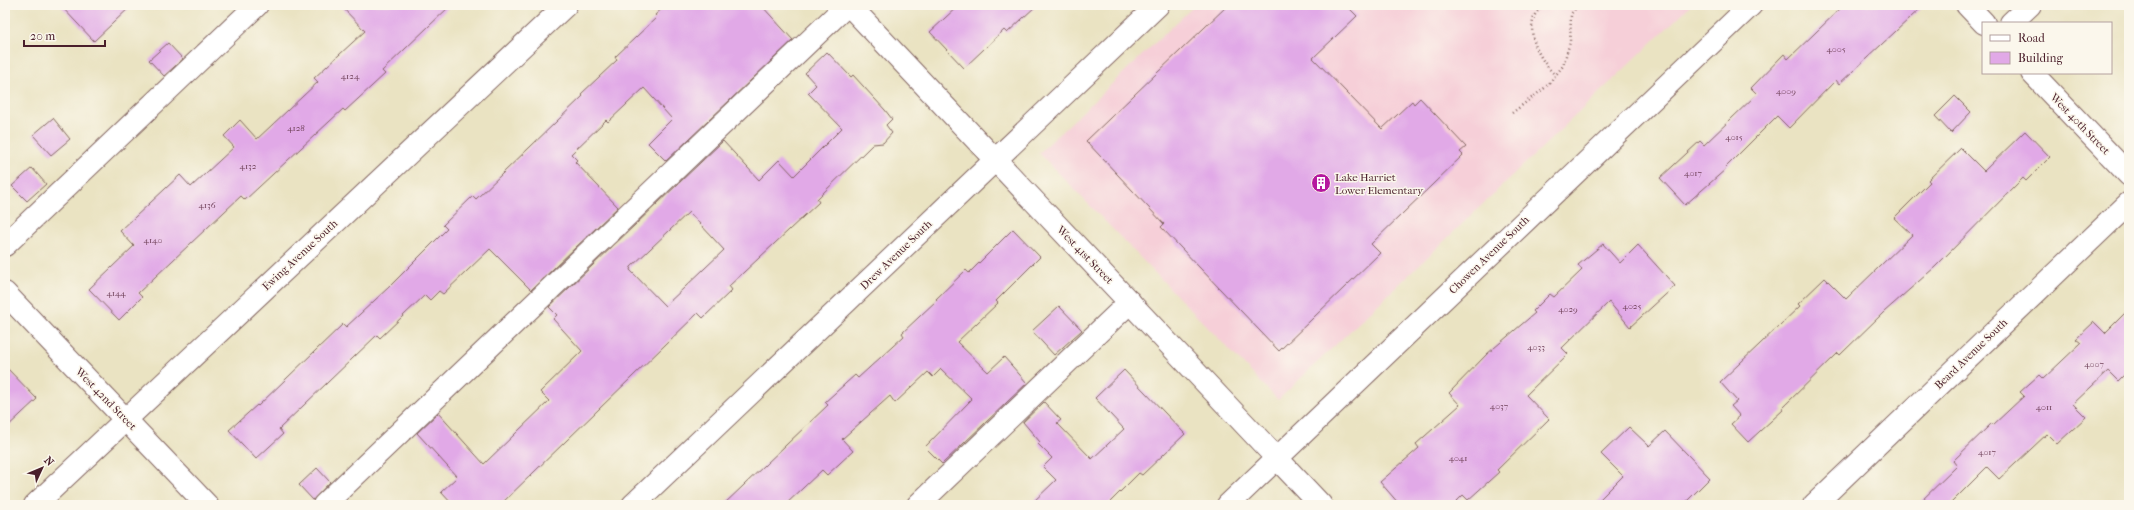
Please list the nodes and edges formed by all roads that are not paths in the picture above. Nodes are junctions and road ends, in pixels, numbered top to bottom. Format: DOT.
graph roads {
  1 [pos="257,5"];
  2 [pos="566,5"];
  3 [pos="848,5"];
  4 [pos="1158,5"];
  5 [pos="1751,5"];
  6 [pos="1967,5"];
  7 [pos="2030,5"];
  8 [pos="1983,22"];
  9 [pos="2012,22"];
  10 [pos="2033,74"];
  11 [pos="996,160"];
  12 [pos="2129,175"];
  13 [pos="2129,203"];
  14 [pos="5,245"];
  15 [pos="5,292"];
  16 [pos="1130,302"];
  17 [pos="125,419"];
  18 [pos="1277,458"];
  19 [pos="35,505"];
  20 [pos="207,505"];
  21 [pos="324,505"];
  22 [pos="633,505"];
  23 [pos="918,505"];
  24 [pos="1228,505"];
  25 [pos="1321,505"];
  26 [pos="1814,505"];
  1 -- 14 [label="street"];
  2 -- 17 [label="street, Ewing Avenue South"];
  3 -- 11 [label="street, West 41st Street"];
  3 -- 21 [label="street"];
  4 -- 11 [label="street, Drew Avenue South"];
  5 -- 18 [label="street, Chowen Avenue South"];
  6 -- 8 [label="street"];
  7 -- 9 [label="street"];
  10 -- 12 [label="street, West 40th Street"];
  11 -- 16 [label="street, West 41st Street"];
  11 -- 22 [label="street, Drew Avenue South"];
  13 -- 26 [label="street, Beard Avenue South"];
  15 -- 17 [label="street, West 42nd Street"];
  16 -- 18 [label="street, West 41st Street"];
  16 -- 23 [label="street"];
  17 -- 19 [label="street, Ewing Avenue South"];
  17 -- 20 [label="street, West 42nd Street"];
  18 -- 24 [label="street, Chowen Avenue South"];
  18 -- 25 [label="street, West 41st Street"];
}
